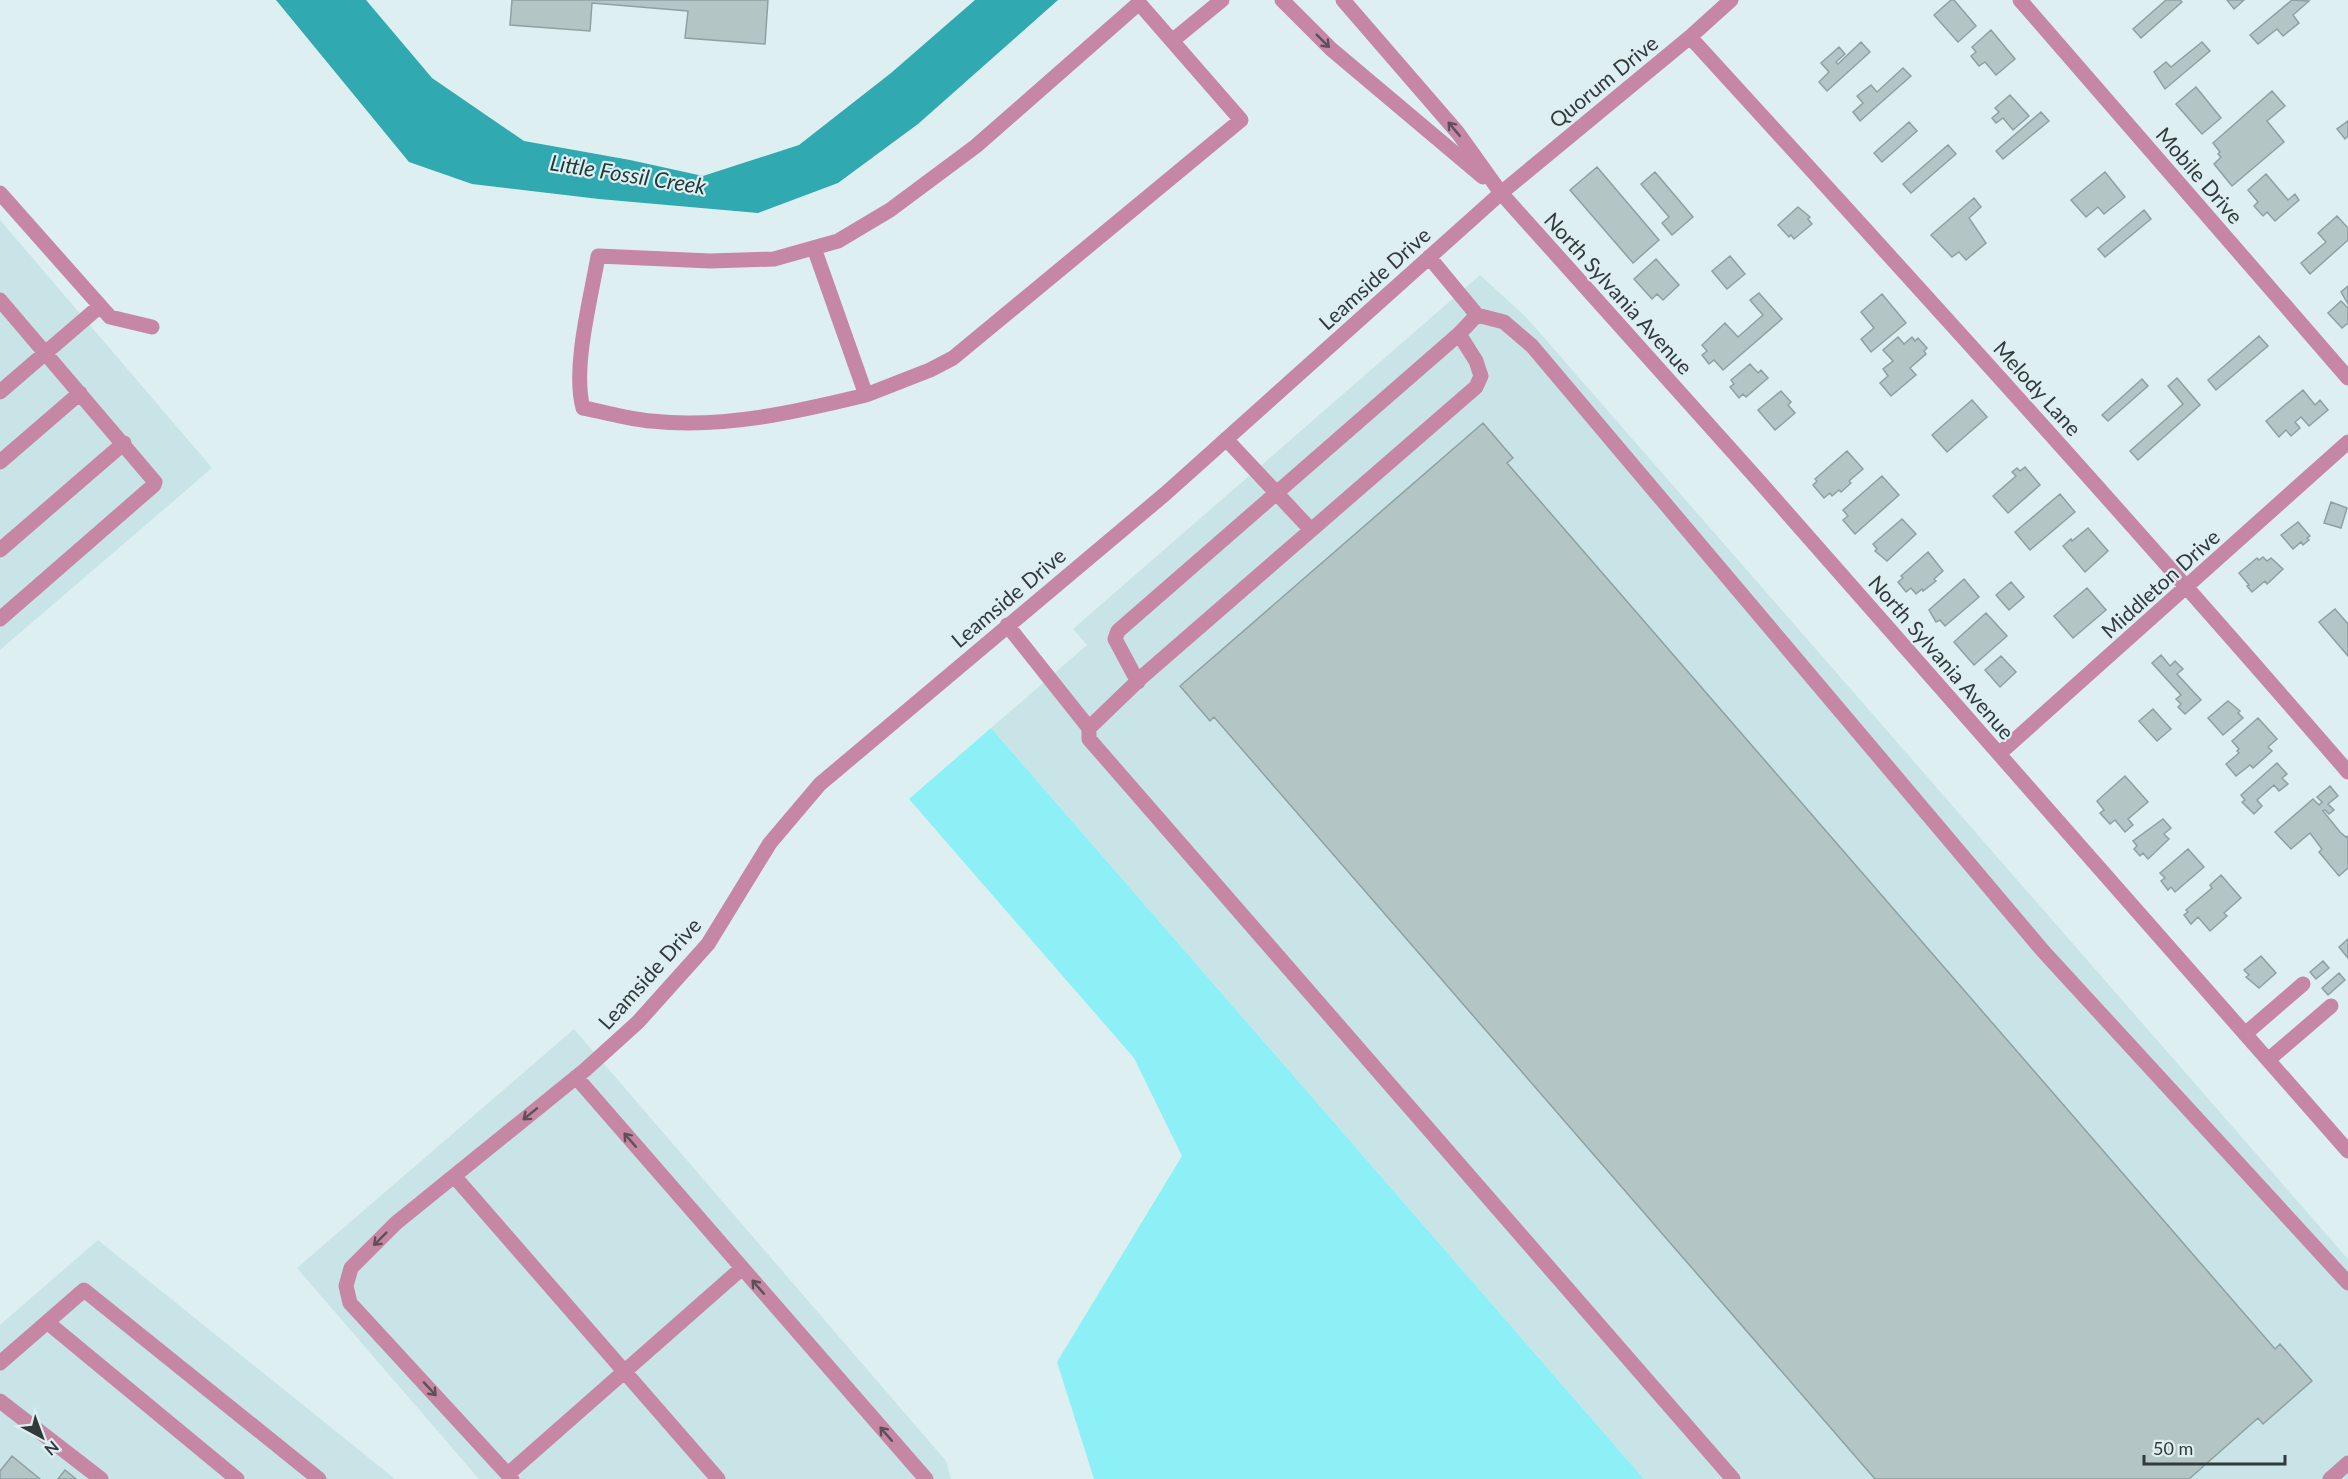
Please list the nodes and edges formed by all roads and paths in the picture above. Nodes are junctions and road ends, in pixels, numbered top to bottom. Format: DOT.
graph roads {
  1 [pos="1222,0"];
  2 [pos="1282,0"];
  3 [pos="1343,0"];
  4 [pos="1731,0"];
  5 [pos="2020,0"];
  6 [pos="1690,37"];
  7 [pos="1172,41"];
  8 [pos="0,193"];
  9 [pos="1501,193"];
  10 [pos="814,248"];
  11 [pos="1429,257"];
  12 [pos="0,300"];
  13 [pos="100,306"];
  14 [pos="1477,315"];
  15 [pos="152,327"];
  16 [pos="1459,334"];
  17 [pos="45,352"];
  18 [pos="2348,378"];
  19 [pos="2,387"];
  20 [pos="80,393"];
  21 [pos="866,395"];
  22 [pos="1226,439"];
  23 [pos="2348,442"];
  24 [pos="124,443"];
  25 [pos="0,462"];
  26 [pos="1276,492"];
  27 [pos="1311,530"];
  28 [pos="0,550"];
  29 [pos="2188,587"];
  30 [pos="0,619"];
  31 [pos="1008,625"];
  32 [pos="1138,682"];
  33 [pos="1089,728"];
  34 [pos="1999,754"];
  35 [pos="2348,772"];
  36 [pos="2303,984"];
  37 [pos="2331,1006"];
  38 [pos="2245,1034"];
  39 [pos="2268,1060"];
  40 [pos="580,1074"];
  41 [pos="2348,1151"];
  42 [pos="454,1176"];
  43 [pos="742,1268"];
  44 [pos="2348,1283"];
  45 [pos="47,1322"];
  46 [pos="0,1363"];
  47 [pos="624,1371"];
  48 [pos="0,1401"];
  49 [pos="2348,1464"];
  50 [pos="510,1477"];
  51 [pos="101,1479"];
  52 [pos="237,1479"];
  53 [pos="319,1479"];
  54 [pos="718,1479"];
  55 [pos="925,1479"];
  56 [pos="1733,1479"];
  57 [pos="2330,1479"];
  1 -- 7 [label="street"];
  2 -- 9 [label="street, North Sylvania Avenue, one-way"];
  9 -- 3 [label="street, North Sylvania Avenue, one-way"];
  4 -- 6 [label="street, Quorum Drive"];
  5 -- 18 [label="street, Mobile Drive"];
  6 -- 9 [label="street, Quorum Drive"];
  6 -- 29 [label="street, Melody Lane"];
  7 -- 10 [label="street"];
  7 -- 21 [label="street"];
  8 -- 13 [label="street"];
  9 -- 11 [label="street, Leamside Drive"];
  9 -- 34 [label="street, North Sylvania Avenue"];
  10 -- 21 [label="street"];
  10 -- 21 [label="street"];
  11 -- 14 [label="street"];
  11 -- 22 [label="street, Leamside Drive"];
  12 -- 17 [label="street"];
  13 -- 15 [label="street"];
  13 -- 17 [label="street"];
  14 -- 16 [label="street"];
  14 -- 44 [label="street"];
  16 -- 26 [label="street"];
  16 -- 27 [label="street"];
  17 -- 19 [label="street"];
  17 -- 20 [label="street"];
  20 -- 24 [label="street"];
  20 -- 25 [label="street"];
  22 -- 26 [label="street"];
  22 -- 31 [label="street, Leamside Drive"];
  23 -- 29 [label="street, Middleton Drive"];
  24 -- 28 [label="street"];
  24 -- 30 [label="street"];
  26 -- 27 [label="street"];
  26 -- 32 [label="street"];
  27 -- 32 [label="street"];
  29 -- 34 [label="street, Middleton Drive"];
  29 -- 35 [label="street, Melody Lane"];
  31 -- 33 [label="street"];
  31 -- 40 [label="street, Leamside Drive"];
  32 -- 33 [label="street"];
  33 -- 56 [label="street"];
  34 -- 38 [label="street, North Sylvania Avenue"];
  36 -- 38 [label="street"];
  37 -- 39 [label="street"];
  38 -- 39 [label="street, North Sylvania Avenue"];
  39 -- 41 [label="street, North Sylvania Avenue"];
  40 -- 42 [label="street, Leamside Drive, one-way"];
  43 -- 40 [label="street, one-way"];
  42 -- 47 [label="street"];
  42 -- 50 [label="street, Leamside Drive, one-way"];
  43 -- 47 [label="street"];
  55 -- 43 [label="street, one-way"];
  45 -- 46 [label="street"];
  45 -- 52 [label="street"];
  45 -- 53 [label="street"];
  47 -- 50 [label="street"];
  47 -- 54 [label="street"];
  48 -- 51 [label="street"];
  49 -- 57 [label="street"];
}
